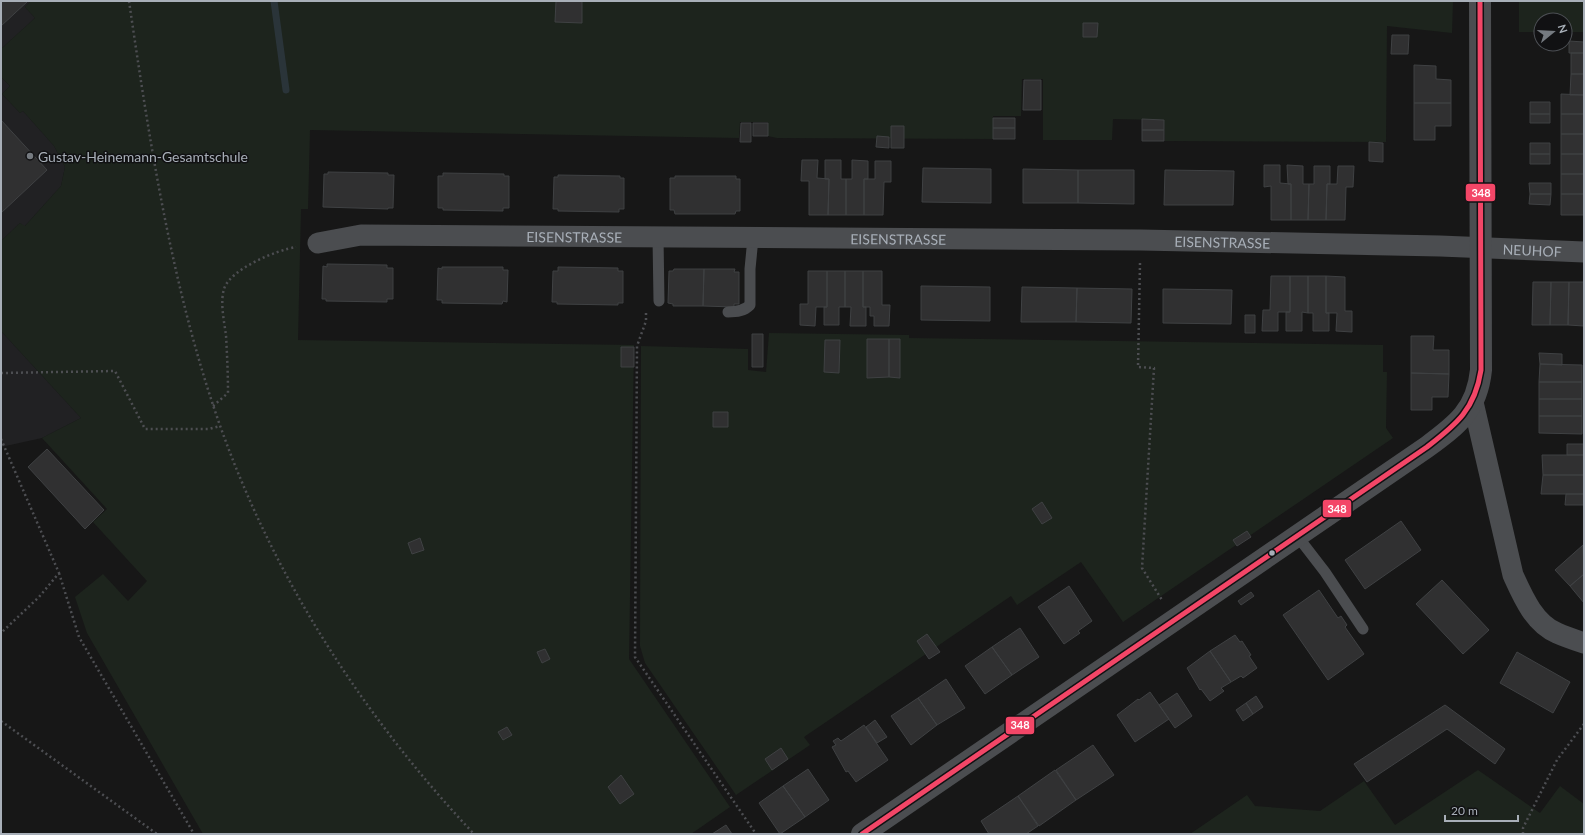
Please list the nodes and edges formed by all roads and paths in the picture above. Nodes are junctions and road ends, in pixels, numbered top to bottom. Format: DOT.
graph roads {
  1 [pos="129,1"];
  2 [pos="1480,1"];
  3 [pos="658,237"];
  4 [pos="753,238"];
  5 [pos="1141,240"];
  6 [pos="318,244"];
  7 [pos="1480,248"];
  8 [pos="1584,252"];
  9 [pos="659,301"];
  10 [pos="646,305"];
  11 [pos="728,312"];
  12 [pos="1,373"];
  13 [pos="1473,402"];
  14 [pos="213,406"];
  15 [pos="220,426"];
  16 [pos="1,439"];
  17 [pos="1298,537"];
  18 [pos="59,573"];
  19 [pos="1176,621"];
  20 [pos="1363,629"];
  21 [pos="1,633"];
  22 [pos="1584,643"];
  23 [pos="1,721"];
  24 [pos="1584,724"];
  25 [pos="157,834"];
  26 [pos="194,834"];
  27 [pos="474,834"];
  28 [pos="756,834"];
  29 [pos="862,834"];
  30 [pos="1523,834"];
  1 -- 14 [label="path"];
  2 -- 7 [label="street"];
  3 -- 4 [label="street, EISENSTRASSE"];
  3 -- 6 [label="street, EISENSTRASSE"];
  3 -- 9 [label="lane"];
  4 -- 5 [label="street, EISENSTRASSE"];
  4 -- 11 [label="lane"];
  5 -- 7 [label="street, EISENSTRASSE"];
  5 -- 19 [label="path"];
  6 -- 14 [label="path"];
  7 -- 8 [label="street, NEUHOF"];
  7 -- 13 [label="street"];
  10 -- 28 [label="path"];
  12 -- 15 [label="path"];
  13 -- 17 [label="street"];
  13 -- 22 [label="street"];
  14 -- 15 [label="path"];
  15 -- 27 [label="path"];
  16 -- 18 [label="path"];
  17 -- 19 [label="street"];
  17 -- 20 [label="lane"];
  18 -- 21 [label="path"];
  18 -- 26 [label="path"];
  19 -- 29 [label="street"];
  23 -- 25 [label="path"];
  24 -- 30 [label="path"];
}
